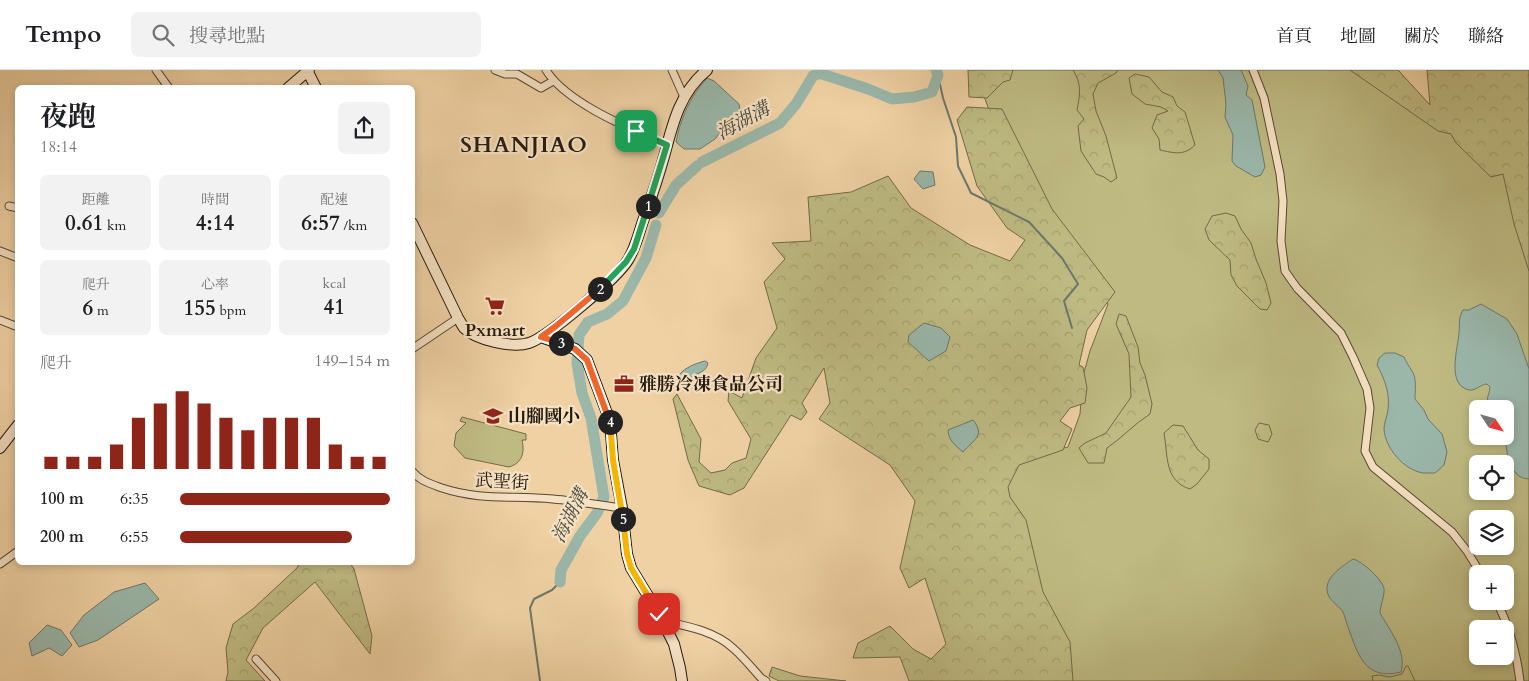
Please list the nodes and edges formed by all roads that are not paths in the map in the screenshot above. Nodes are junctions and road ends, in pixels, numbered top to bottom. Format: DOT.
graph roads {
  1 [pos="156,70"];
  2 [pos="308,70"];
  3 [pos="495,70"];
  4 [pos="546,70"];
  5 [pos="672,70"];
  6 [pos="706,70"];
  7 [pos="1253,70"];
  8 [pos="553,81"];
  9 [pos="167,85"];
  10 [pos="291,85"];
  11 [pos="315,85"];
  12 [pos="684,97"];
  13 [pos="667,145"];
  14 [pos="9,206"];
  15 [pos="15,207"];
  16 [pos="415,229"];
  17 [pos="0,252"];
  18 [pos="15,257"];
  19 [pos="458,318"];
  20 [pos="0,320"];
  21 [pos="15,326"];
  22 [pos="541,337"];
  23 [pos="415,347"];
  24 [pos="15,429"];
  25 [pos="0,448"];
  26 [pos="415,475"];
  27 [pos="622,508"];
  28 [pos="15,553"];
  29 [pos="0,564"];
  30 [pos="1476,565"];
  31 [pos="1501,610"];
  32 [pos="662,621"];
  33 [pos="256,659"];
  34 [pos="276,681"];
  35 [pos="682,681"];
  36 [pos="766,681"];
  37 [pos="1520,681"];
  1 -- 9 [label="street"];
  2 -- 10 [label="street"];
  2 -- 11 [label="street"];
  3 -- 8 [label="street"];
  4 -- 8 [label="street"];
  5 -- 12 [label="street"];
  6 -- 12 [label="street"];
  7 -- 30 [label="street"];
  8 -- 13 [label="street"];
  12 -- 13 [label="street"];
  13 -- 22 [label="street"];
  14 -- 15 [label="street"];
  16 -- 19 [label="street"];
  17 -- 18 [label="street"];
  19 -- 22 [label="street"];
  19 -- 23 [label="street"];
  20 -- 21 [label="street"];
  22 -- 27 [label="street"];
  24 -- 25 [label="street"];
  26 -- 27 [label="street, 武聖街"];
  27 -- 32 [label="street"];
  28 -- 29 [label="street"];
  31 -- 37 [label="street"];
  32 -- 35 [label="street"];
  32 -- 36 [label="street"];
  33 -- 34 [label="street"];
}
